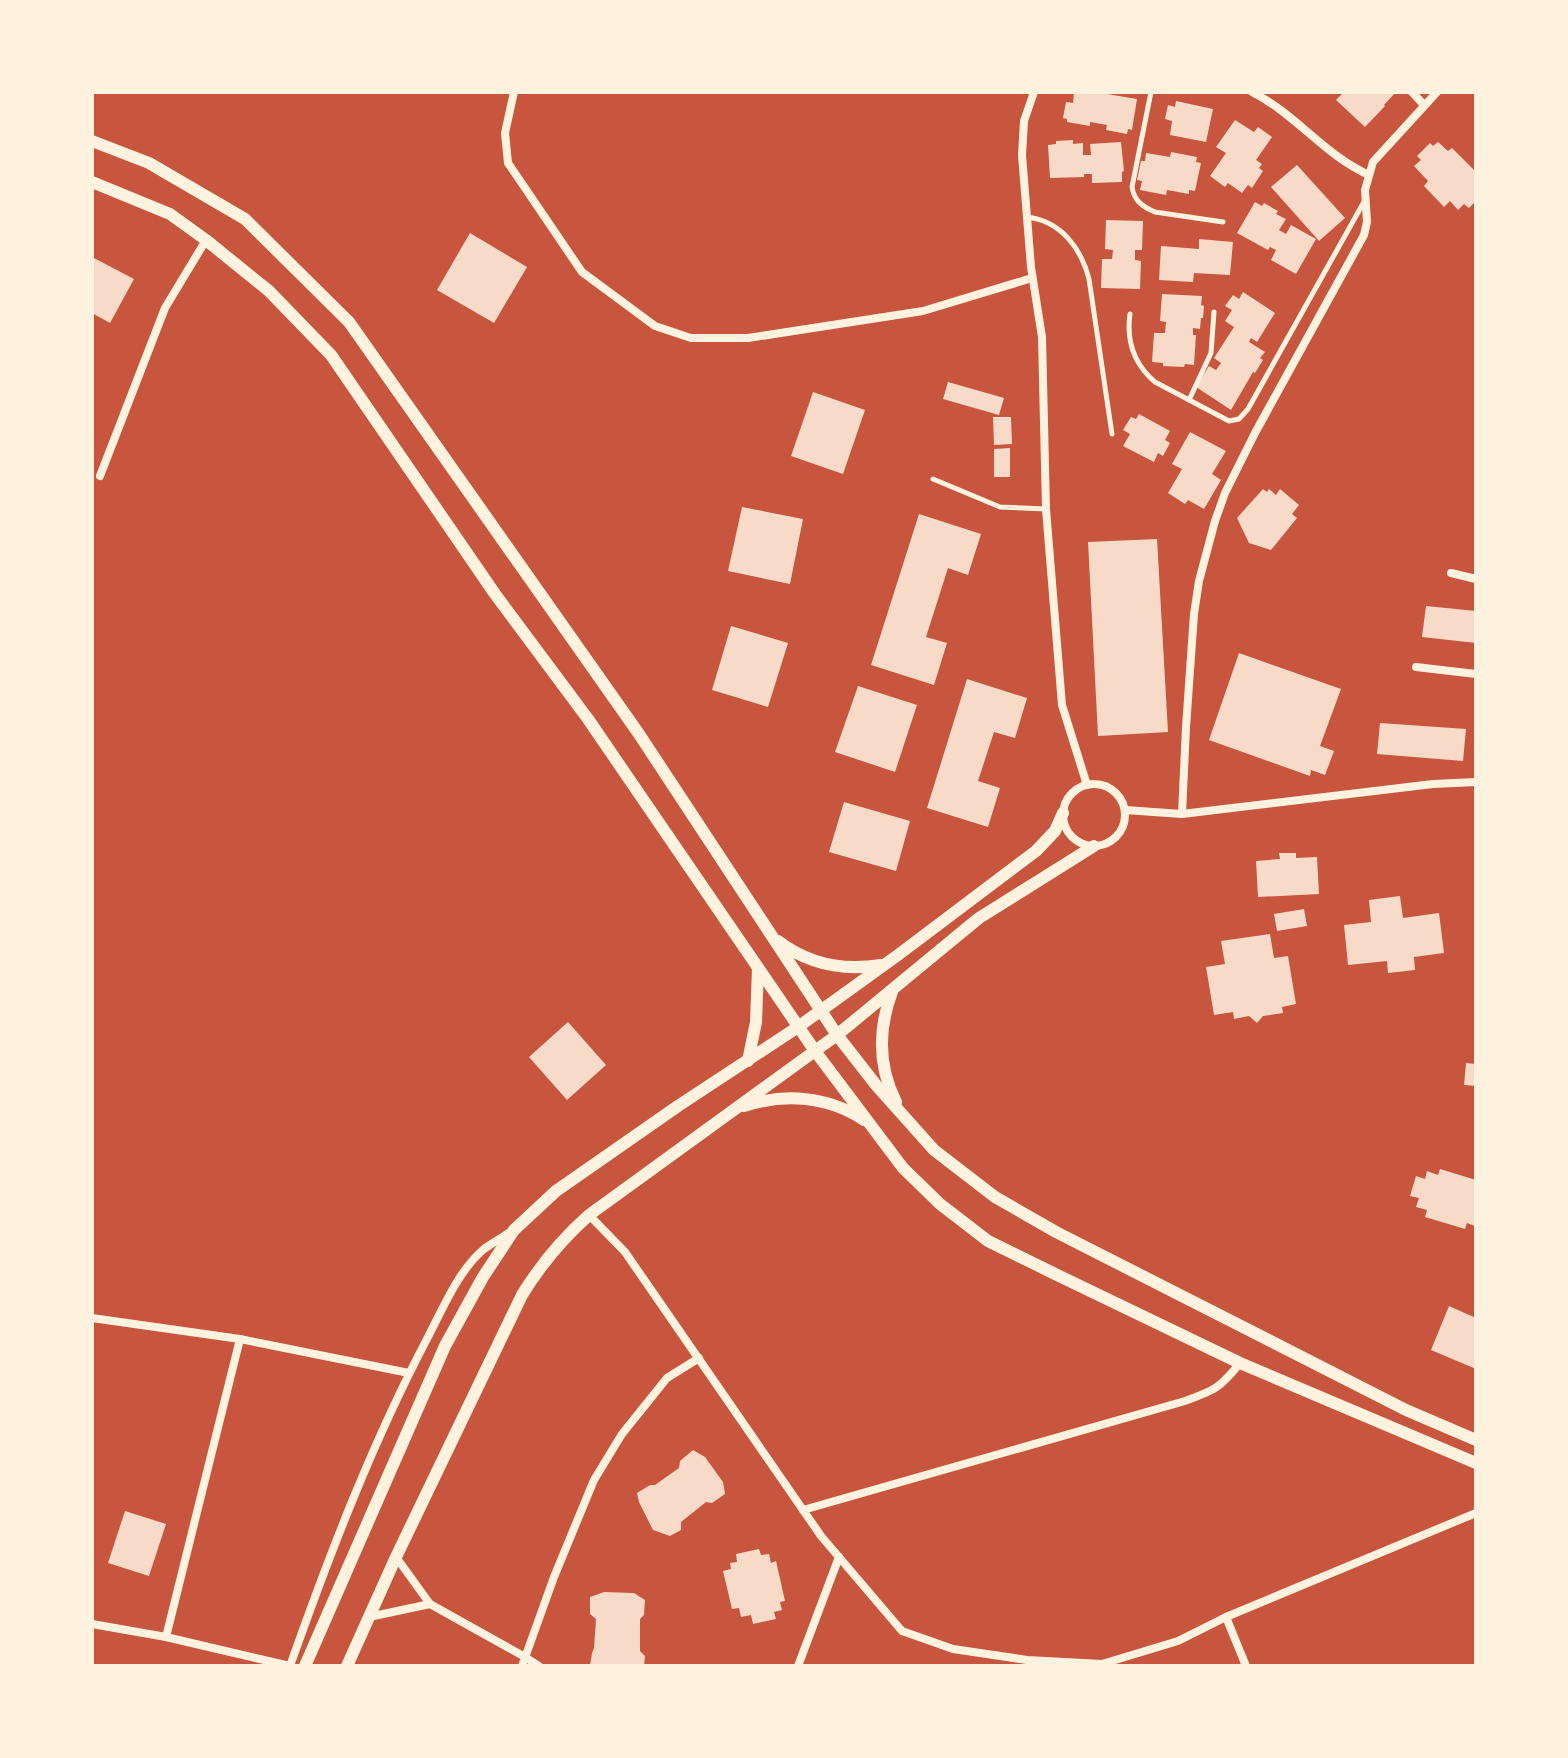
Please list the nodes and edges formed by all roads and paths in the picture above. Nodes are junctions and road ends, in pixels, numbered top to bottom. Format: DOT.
graph roads {
  1 [pos="514,92"];
  2 [pos="1034,92"];
  3 [pos="1151,92"];
  4 [pos="1252,92"];
  5 [pos="1412,92"];
  6 [pos="1437,92"];
  7 [pos="1424,105"];
  8 [pos="92,141"];
  9 [pos="1369,175"];
  10 [pos="92,182"];
  11 [pos="1366,199"];
  12 [pos="1027,217"];
  13 [pos="1223,222"];
  14 [pos="206,240"];
  15 [pos="1032,278"];
  16 [pos="1214,312"];
  17 [pos="1130,314"];
  18 [pos="1189,400"];
  19 [pos="1112,434"];
  20 [pos="100,476"];
  21 [pos="933,479"];
  22 [pos="1046,509"];
  23 [pos="1451,573"];
  24 [pos="1476,579"];
  25 [pos="1416,667"];
  26 [pos="1476,674"];
  27 [pos="1476,782"];
  28 [pos="1087,785"];
  29 [pos="1125,810"];
  30 [pos="1063,813"];
  31 [pos="1182,814"];
  32 [pos="1094,846"];
  33 [pos="772,937"];
  34 [pos="884,964"];
  35 [pos="758,968"];
  36 [pos="893,989"];
  37 [pos="820,1011"];
  38 [pos="798,1027"];
  39 [pos="837,1035"];
  40 [pos="815,1051"];
  41 [pos="748,1061"];
  42 [pos="726,1114"];
  43 [pos="906,1118"];
  44 [pos="872,1126"];
  45 [pos="589,1215"];
  46 [pos="514,1230"];
  47 [pos="92,1318"];
  48 [pos="240,1339"];
  49 [pos="699,1358"];
  50 [pos="1240,1363"];
  51 [pos="409,1373"];
  52 [pos="1476,1440"];
  53 [pos="1476,1463"];
  54 [pos="803,1510"];
  55 [pos="1476,1513"];
  56 [pos="396,1557"];
  57 [pos="839,1557"];
  58 [pos="430,1604"];
  59 [pos="369,1617"];
  60 [pos="1226,1617"];
  61 [pos="92,1624"];
  62 [pos="166,1637"];
  63 [pos="524,1661"];
  64 [pos="290,1666"];
  65 [pos="305,1666"];
  66 [pos="347,1666"];
  67 [pos="539,1666"];
  68 [pos="798,1666"];
  69 [pos="1246,1666"];
  1 -- 15 [label="street"];
  2 -- 12 [label="street"];
  3 -- 13 [label="lane"];
  4 -- 9 [label="street"];
  5 -- 7 [label="street"];
  6 -- 7 [label="street"];
  7 -- 9 [label="street"];
  8 -- 33 [label="street"];
  9 -- 11 [label="street"];
  10 -- 14 [label="street"];
  11 -- 18 [label="lane"];
  11 -- 31 [label="street"];
  12 -- 15 [label="street"];
  12 -- 19 [label="lane"];
  14 -- 20 [label="street"];
  14 -- 35 [label="street"];
  15 -- 22 [label="street"];
  16 -- 18 [label="lane"];
  17 -- 18 [label="lane"];
  21 -- 22 [label="lane"];
  22 -- 28 [label="street"];
  23 -- 24 [label="street"];
  25 -- 26 [label="street"];
  27 -- 31 [label="street"];
  28 -- 29 [label="street"];
  28 -- 30 [label="street"];
  29 -- 31 [label="street"];
  29 -- 32 [label="street"];
  30 -- 32 [label="street"];
  30 -- 34 [label="street"];
  32 -- 36 [label="street"];
  33 -- 34 [label="street"];
  33 -- 37 [label="street"];
  34 -- 37 [label="street"];
  35 -- 38 [label="street"];
  35 -- 41 [label="street"];
  36 -- 39 [label="street"];
  36 -- 43 [label="street"];
  37 -- 38 [label="street"];
  37 -- 39 [label="street"];
  38 -- 40 [label="street"];
  38 -- 41 [label="street"];
  39 -- 40 [label="street"];
  39 -- 43 [label="street"];
  40 -- 42 [label="street"];
  40 -- 44 [label="street"];
  41 -- 46 [label="street"];
  42 -- 44 [label="street"];
  42 -- 45 [label="street"];
  43 -- 52 [label="street"];
  44 -- 50 [label="street"];
  45 -- 49 [label="street"];
  45 -- 56 [label="street"];
  46 -- 51 [label="street"];
  46 -- 65 [label="street"];
  47 -- 48 [label="street"];
  48 -- 51 [label="street"];
  48 -- 62 [label="street"];
  49 -- 54 [label="street"];
  49 -- 63 [label="street"];
  50 -- 53 [label="street"];
  50 -- 54 [label="street"];
  51 -- 64 [label="street"];
  54 -- 57 [label="street"];
  55 -- 60 [label="street"];
  56 -- 58 [label="street"];
  56 -- 59 [label="street"];
  57 -- 60 [label="street"];
  57 -- 68 [label="street"];
  58 -- 59 [label="street"];
  58 -- 63 [label="street"];
  59 -- 66 [label="street"];
  60 -- 69 [label="street"];
  61 -- 62 [label="street"];
  62 -- 64 [label="street"];
  63 -- 67 [label="street"];
}
